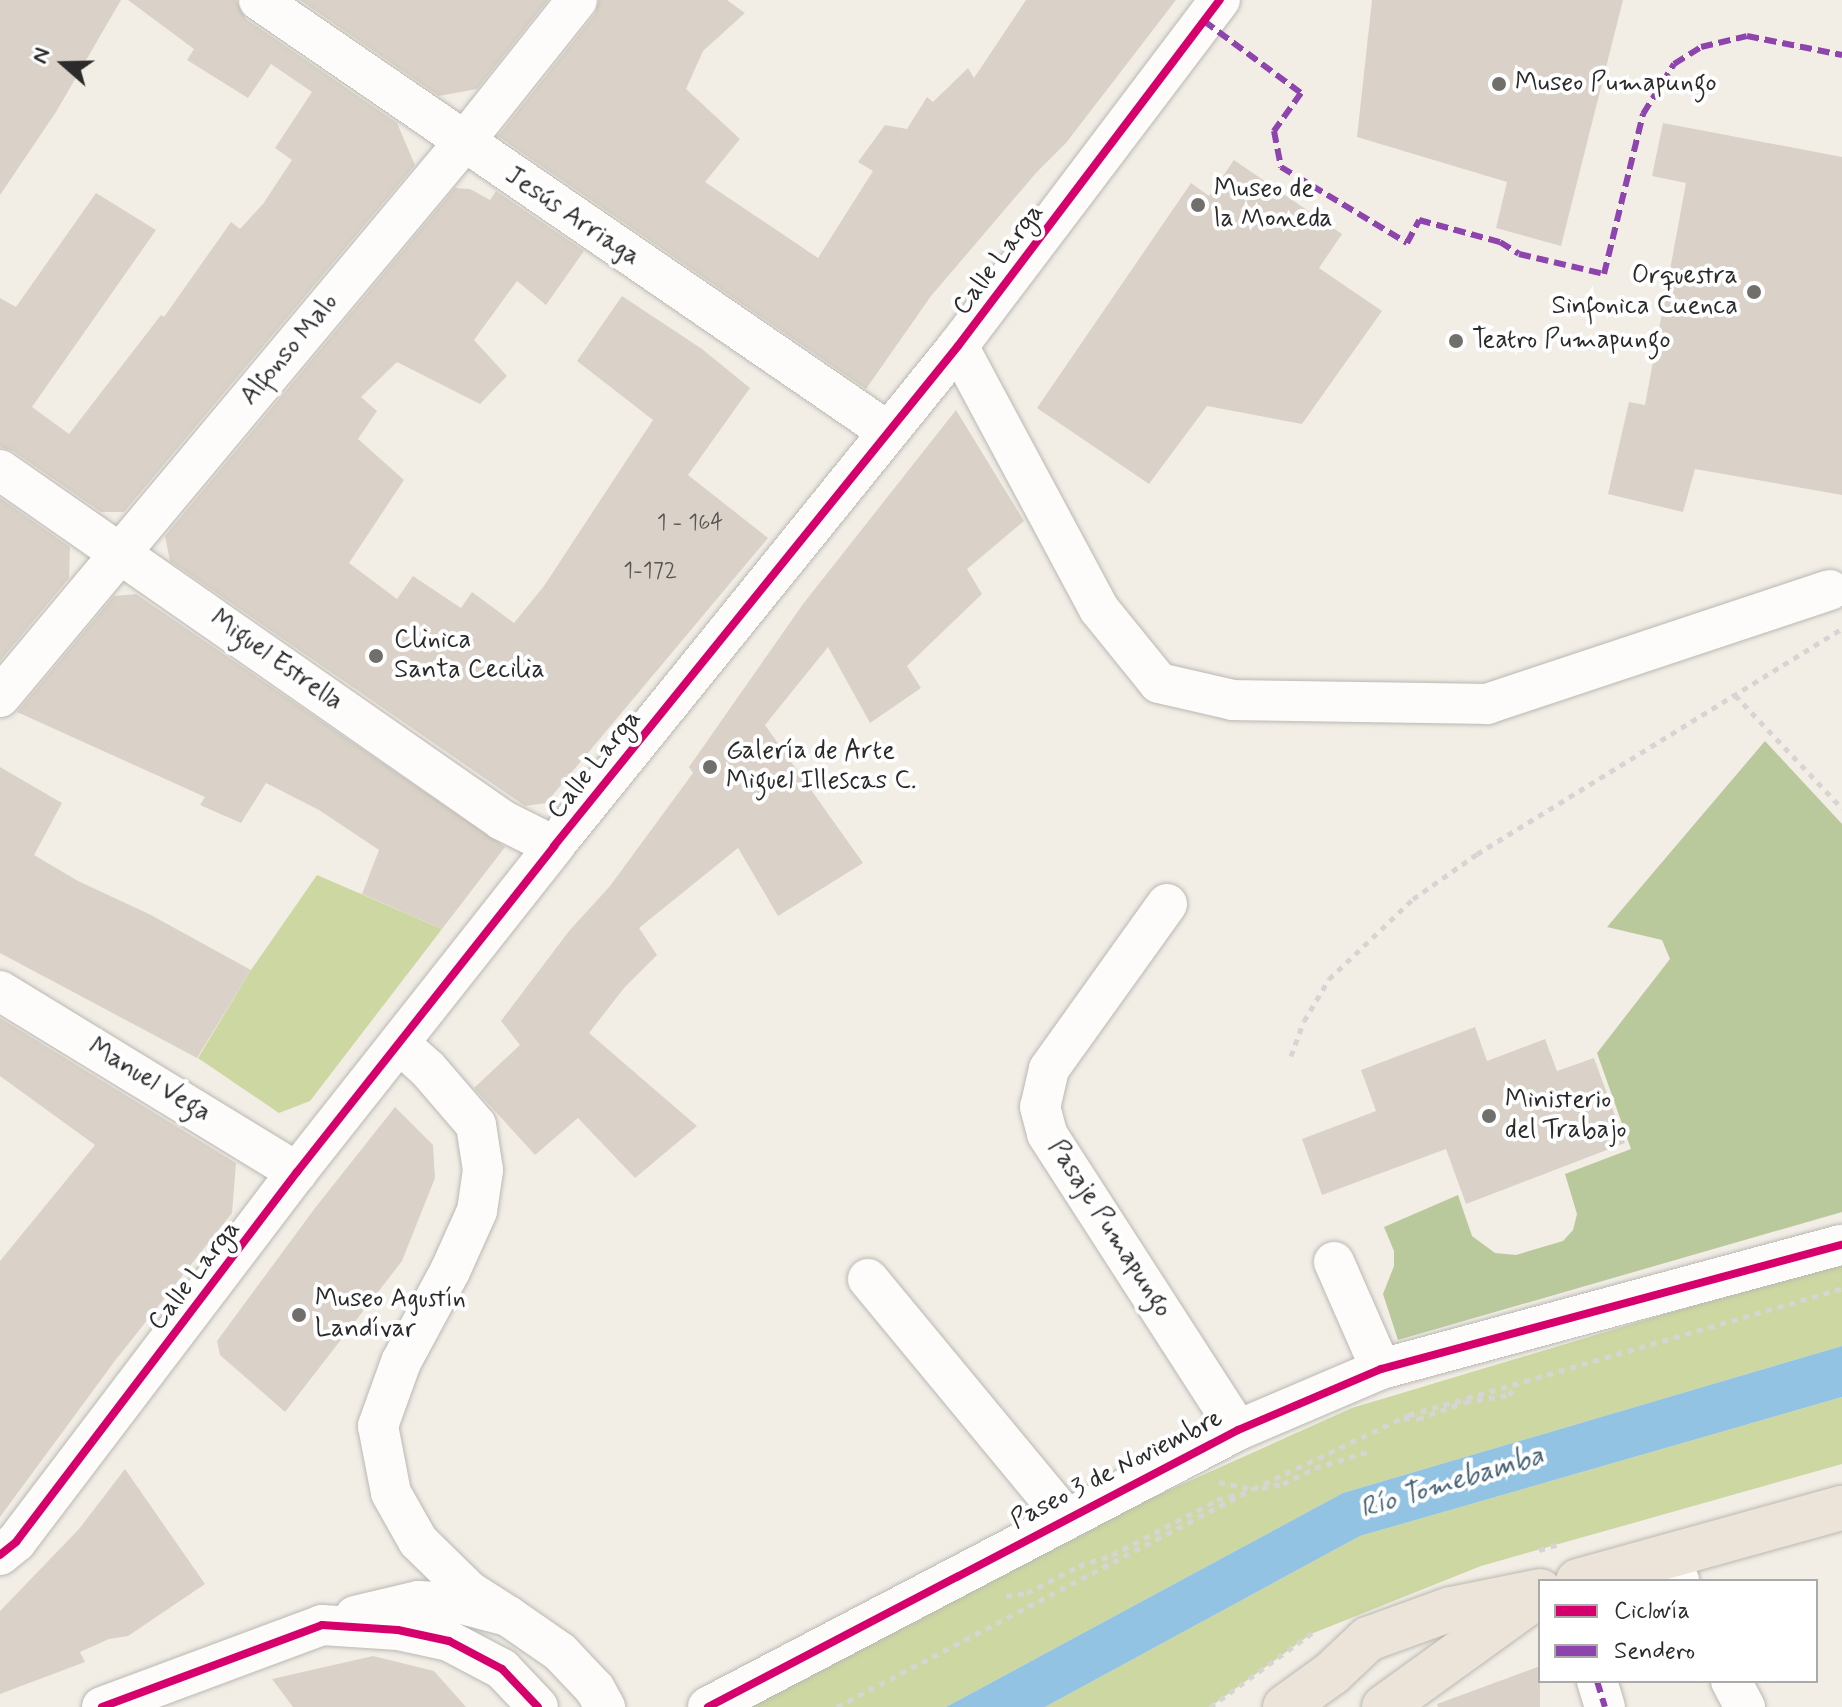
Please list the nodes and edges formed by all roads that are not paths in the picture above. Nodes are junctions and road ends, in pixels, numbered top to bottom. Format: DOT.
graph roads {
  1 [pos="259,0"];
  2 [pos="577,0"];
  3 [pos="1220,0"];
  4 [pos="464,142"];
  5 [pos="958,346"];
  6 [pos="887,431"];
  7 [pos="0,470"];
  8 [pos="120,553"];
  9 [pos="1830,590"];
  10 [pos="0,697"];
  11 [pos="554,846"];
  12 [pos="1167,904"];
  13 [pos="0,991"];
  14 [pos="400,1044"];
  15 [pos="297,1172"];
  16 [pos="1842,1245"];
  17 [pos="1334,1262"];
  18 [pos="868,1279"];
  19 [pos="1381,1369"];
  20 [pos="1238,1430"];
  21 [pos="1842,1508"];
  22 [pos="1066,1518"];
  23 [pos="0,1555"];
  24 [pos="1672,1568"];
  25 [pos="1592,1579"];
  26 [pos="1538,1593"];
  27 [pos="1538,1594"];
  28 [pos="508,1616"];
  29 [pos="322,1625"];
  30 [pos="1368,1639"];
  31 [pos="1598,1683"];
  32 [pos="1732,1683"];
  33 [pos="1386,1706"];
  34 [pos="102,1707"];
  35 [pos="538,1707"];
  36 [pos="605,1707"];
  37 [pos="708,1707"];
  38 [pos="1257,1707"];
  39 [pos="1285,1707"];
  40 [pos="1605,1707"];
  41 [pos="1745,1707"];
  1 -- 4 [label="street, Jesús Arriaga"];
  2 -- 4 [label="street, Alfonso Malo"];
  3 -- 5 [label="street, Calle Larga"];
  4 -- 6 [label="street, Jesús Arriaga"];
  4 -- 8 [label="street, Alfonso Malo"];
  5 -- 6 [label="street, Calle Larga"];
  5 -- 9 [label="street"];
  6 -- 11 [label="street, Calle Larga"];
  7 -- 8 [label="street, Miguel Estrella"];
  8 -- 10 [label="street, Alfonso Malo"];
  8 -- 11 [label="street, Miguel Estrella"];
  11 -- 14 [label="street, Calle Larga"];
  12 -- 20 [label="street, Pasaje Pumapungo"];
  13 -- 15 [label="street, Manuel Vega"];
  14 -- 15 [label="street, Calle Larga"];
  14 -- 28 [label="street"];
  15 -- 23 [label="street, Calle Larga"];
  16 -- 19 [label="street, Paseo 3 de Noviembre"];
  17 -- 19 [label="street"];
  18 -- 22 [label="street"];
  19 -- 20 [label="street, Paseo 3 de Noviembre"];
  20 -- 22 [label="street, Paseo 3 de Noviembre"];
  21 -- 24 [label="main road"];
  22 -- 37 [label="street, Paseo 3 de Noviembre"];
  24 -- 25 [label="main road"];
  26 -- 30 [label="main road"];
  27 -- 33 [label="main road"];
  28 -- 29 [label="street"];
  28 -- 36 [label="street"];
  29 -- 34 [label="street"];
  29 -- 35 [label="street"];
  30 -- 38 [label="main road"];
  30 -- 39 [label="main road"];
  31 -- 40 [label="street"];
  32 -- 41 [label="street"];
}
